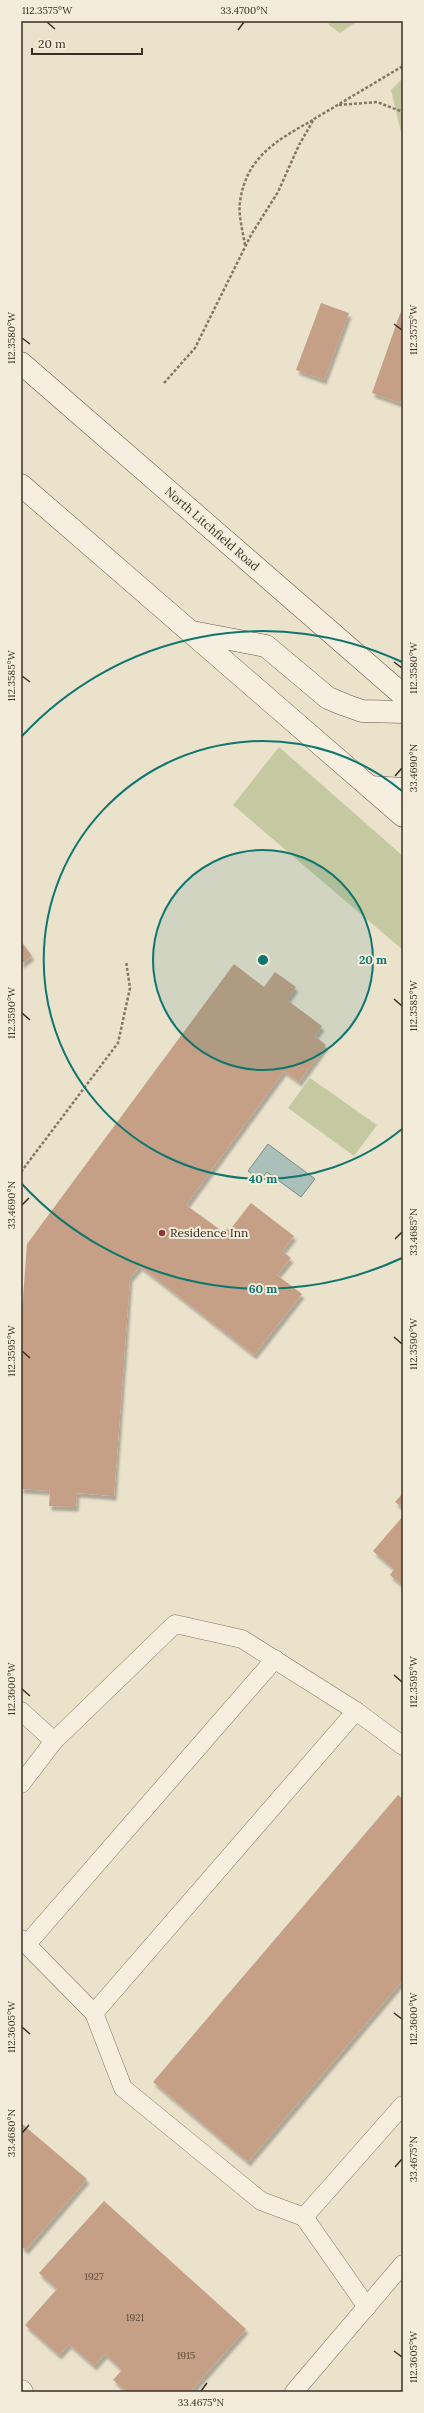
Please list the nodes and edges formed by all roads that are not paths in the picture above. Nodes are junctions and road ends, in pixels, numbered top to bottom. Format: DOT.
graph roads {
  1 [pos="21,363"];
  2 [pos="21,485"];
  3 [pos="190,632"];
  4 [pos="403,695"];
  5 [pos="403,712"];
  6 [pos="370,788"];
  7 [pos="403,789"];
  8 [pos="403,816"];
  9 [pos="275,1659"];
  10 [pos="356,1710"];
  11 [pos="21,1711"];
  12 [pos="54,1741"];
  13 [pos="403,1746"];
  14 [pos="21,1784"];
  15 [pos="24,1941"];
  16 [pos="94,2013"];
  17 [pos="403,2105"];
  18 [pos="304,2217"];
  19 [pos="403,2264"];
  20 [pos="367,2307"];
  21 [pos="294,2392"];
  1 -- 4 [label="main road, North Litchfield Road"];
  2 -- 3 [label="main road"];
  3 -- 5 [label="main road"];
  3 -- 6 [label="main road"];
  6 -- 7 [label="main road"];
  6 -- 8 [label="main road"];
  9 -- 10 [label="lane"];
  9 -- 12 [label="lane"];
  9 -- 15 [label="lane"];
  10 -- 13 [label="lane"];
  10 -- 16 [label="lane"];
  11 -- 12 [label="lane"];
  12 -- 14 [label="lane"];
  15 -- 16 [label="lane"];
  16 -- 18 [label="lane"];
  17 -- 18 [label="lane"];
  18 -- 20 [label="lane"];
  19 -- 20 [label="lane"];
  20 -- 21 [label="lane"];
}
